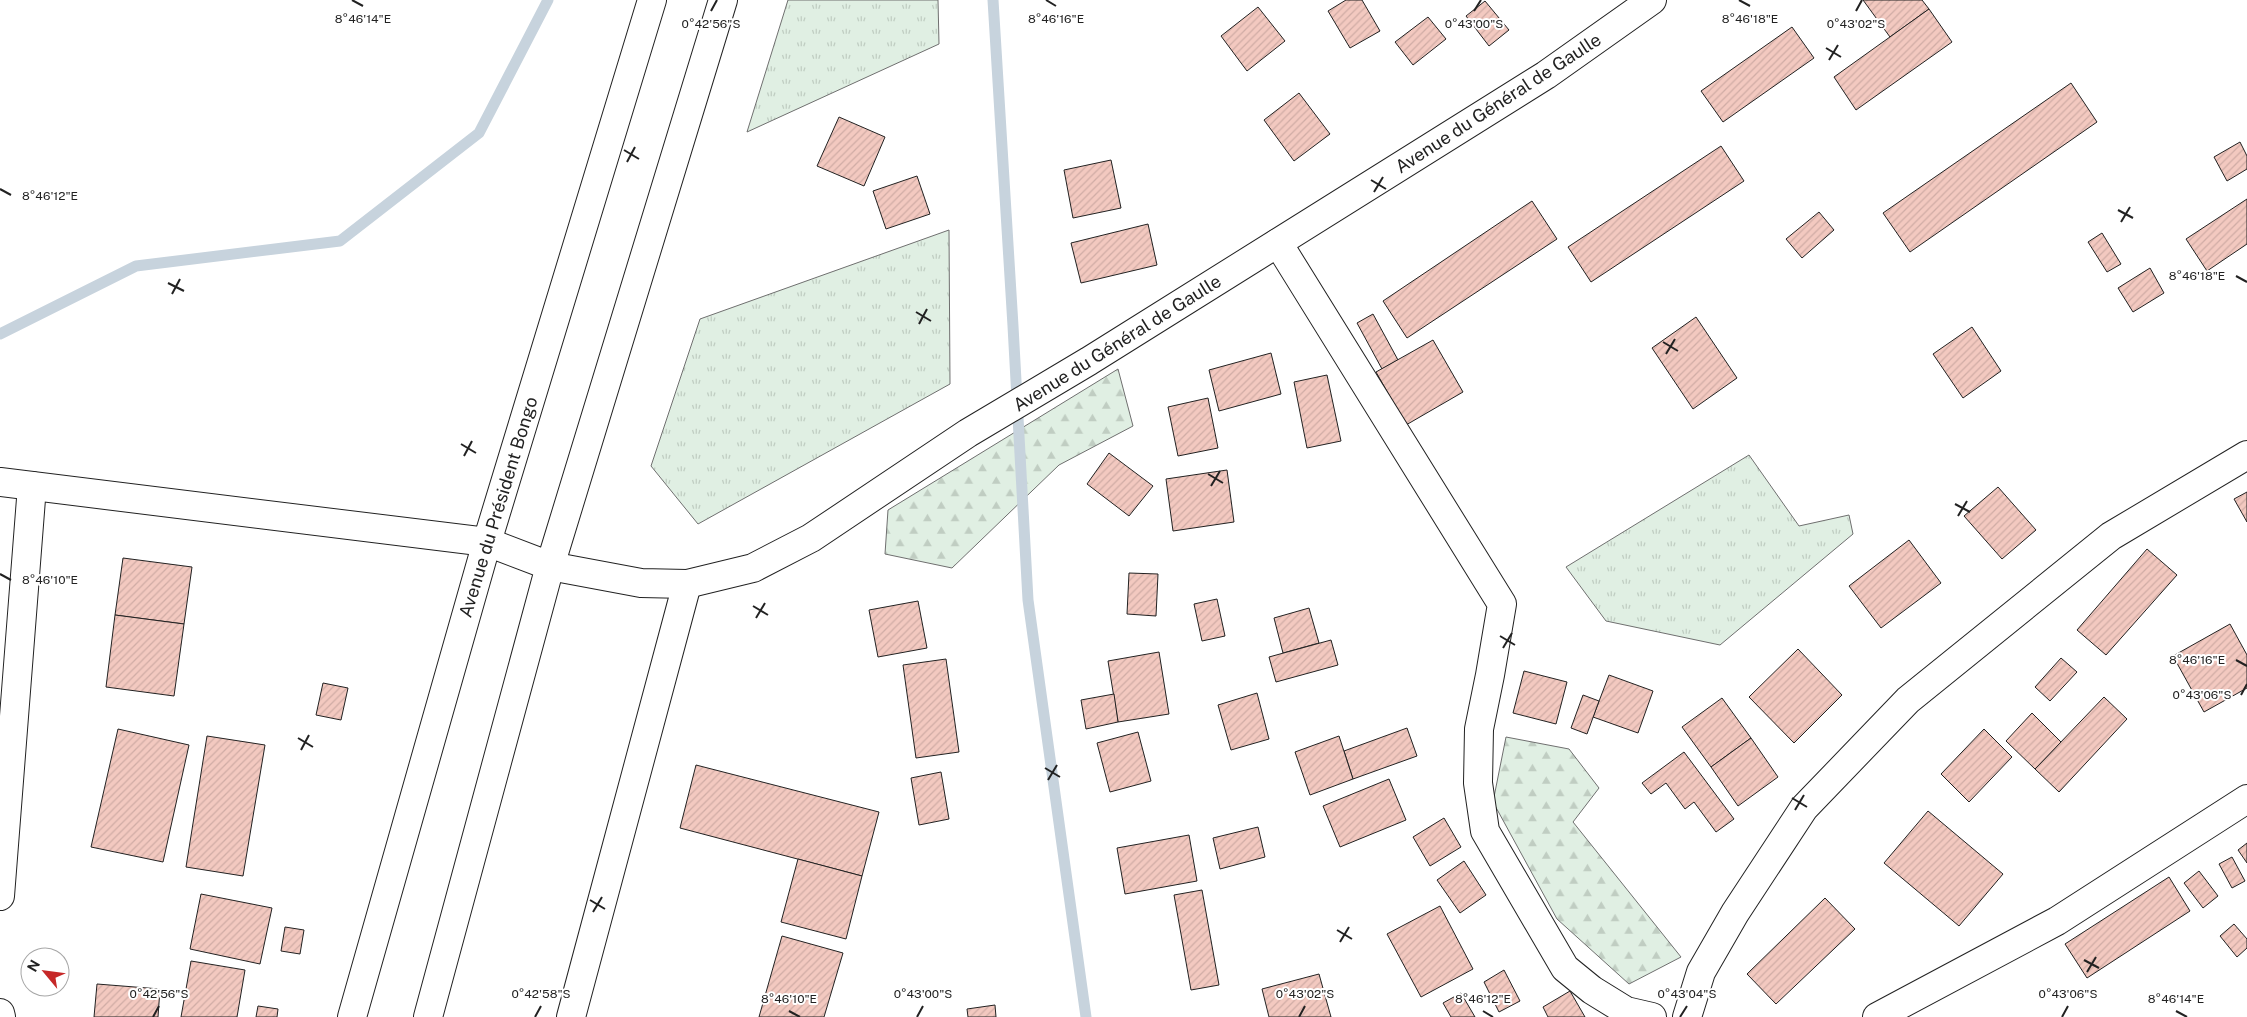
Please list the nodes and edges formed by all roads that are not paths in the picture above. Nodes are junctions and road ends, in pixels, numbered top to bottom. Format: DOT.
graph roads {
  1 [pos="652,0"];
  2 [pos="723,0"];
  3 [pos="1652,0"];
  4 [pos="1278,242"];
  5 [pos="2247,455"];
  6 [pos="0,482"];
  7 [pos="32,486"];
  8 [pos="487,542"];
  9 [pos="550,566"];
  10 [pos="687,584"];
  11 [pos="2247,799"];
  12 [pos="0,896"];
  13 [pos="352,1017"];
  14 [pos="428,1017"];
  15 [pos="570,1017"];
  16 [pos="1652,1017"];
  17 [pos="1688,1017"];
  18 [pos="1877,1017"];
  1 -- 8 [label="street, Avenue du Président Bongo"];
  2 -- 9 [label="street"];
  3 -- 4 [label="street, Avenue du Général de Gaulle"];
  4 -- 10 [label="street, Avenue du Général de Gaulle"];
  4 -- 16 [label="street"];
  5 -- 17 [label="street"];
  6 -- 7 [label="street, Avenue du Général de Gaulle"];
  7 -- 8 [label="street, Avenue du Général de Gaulle"];
  7 -- 12 [label="street"];
  8 -- 9 [label="street, Avenue du Général de Gaulle"];
  8 -- 13 [label="street, Avenue du Président Bongo"];
  9 -- 10 [label="street, Avenue du Général de Gaulle"];
  9 -- 14 [label="street"];
  10 -- 15 [label="street"];
  11 -- 18 [label="street"];
}
